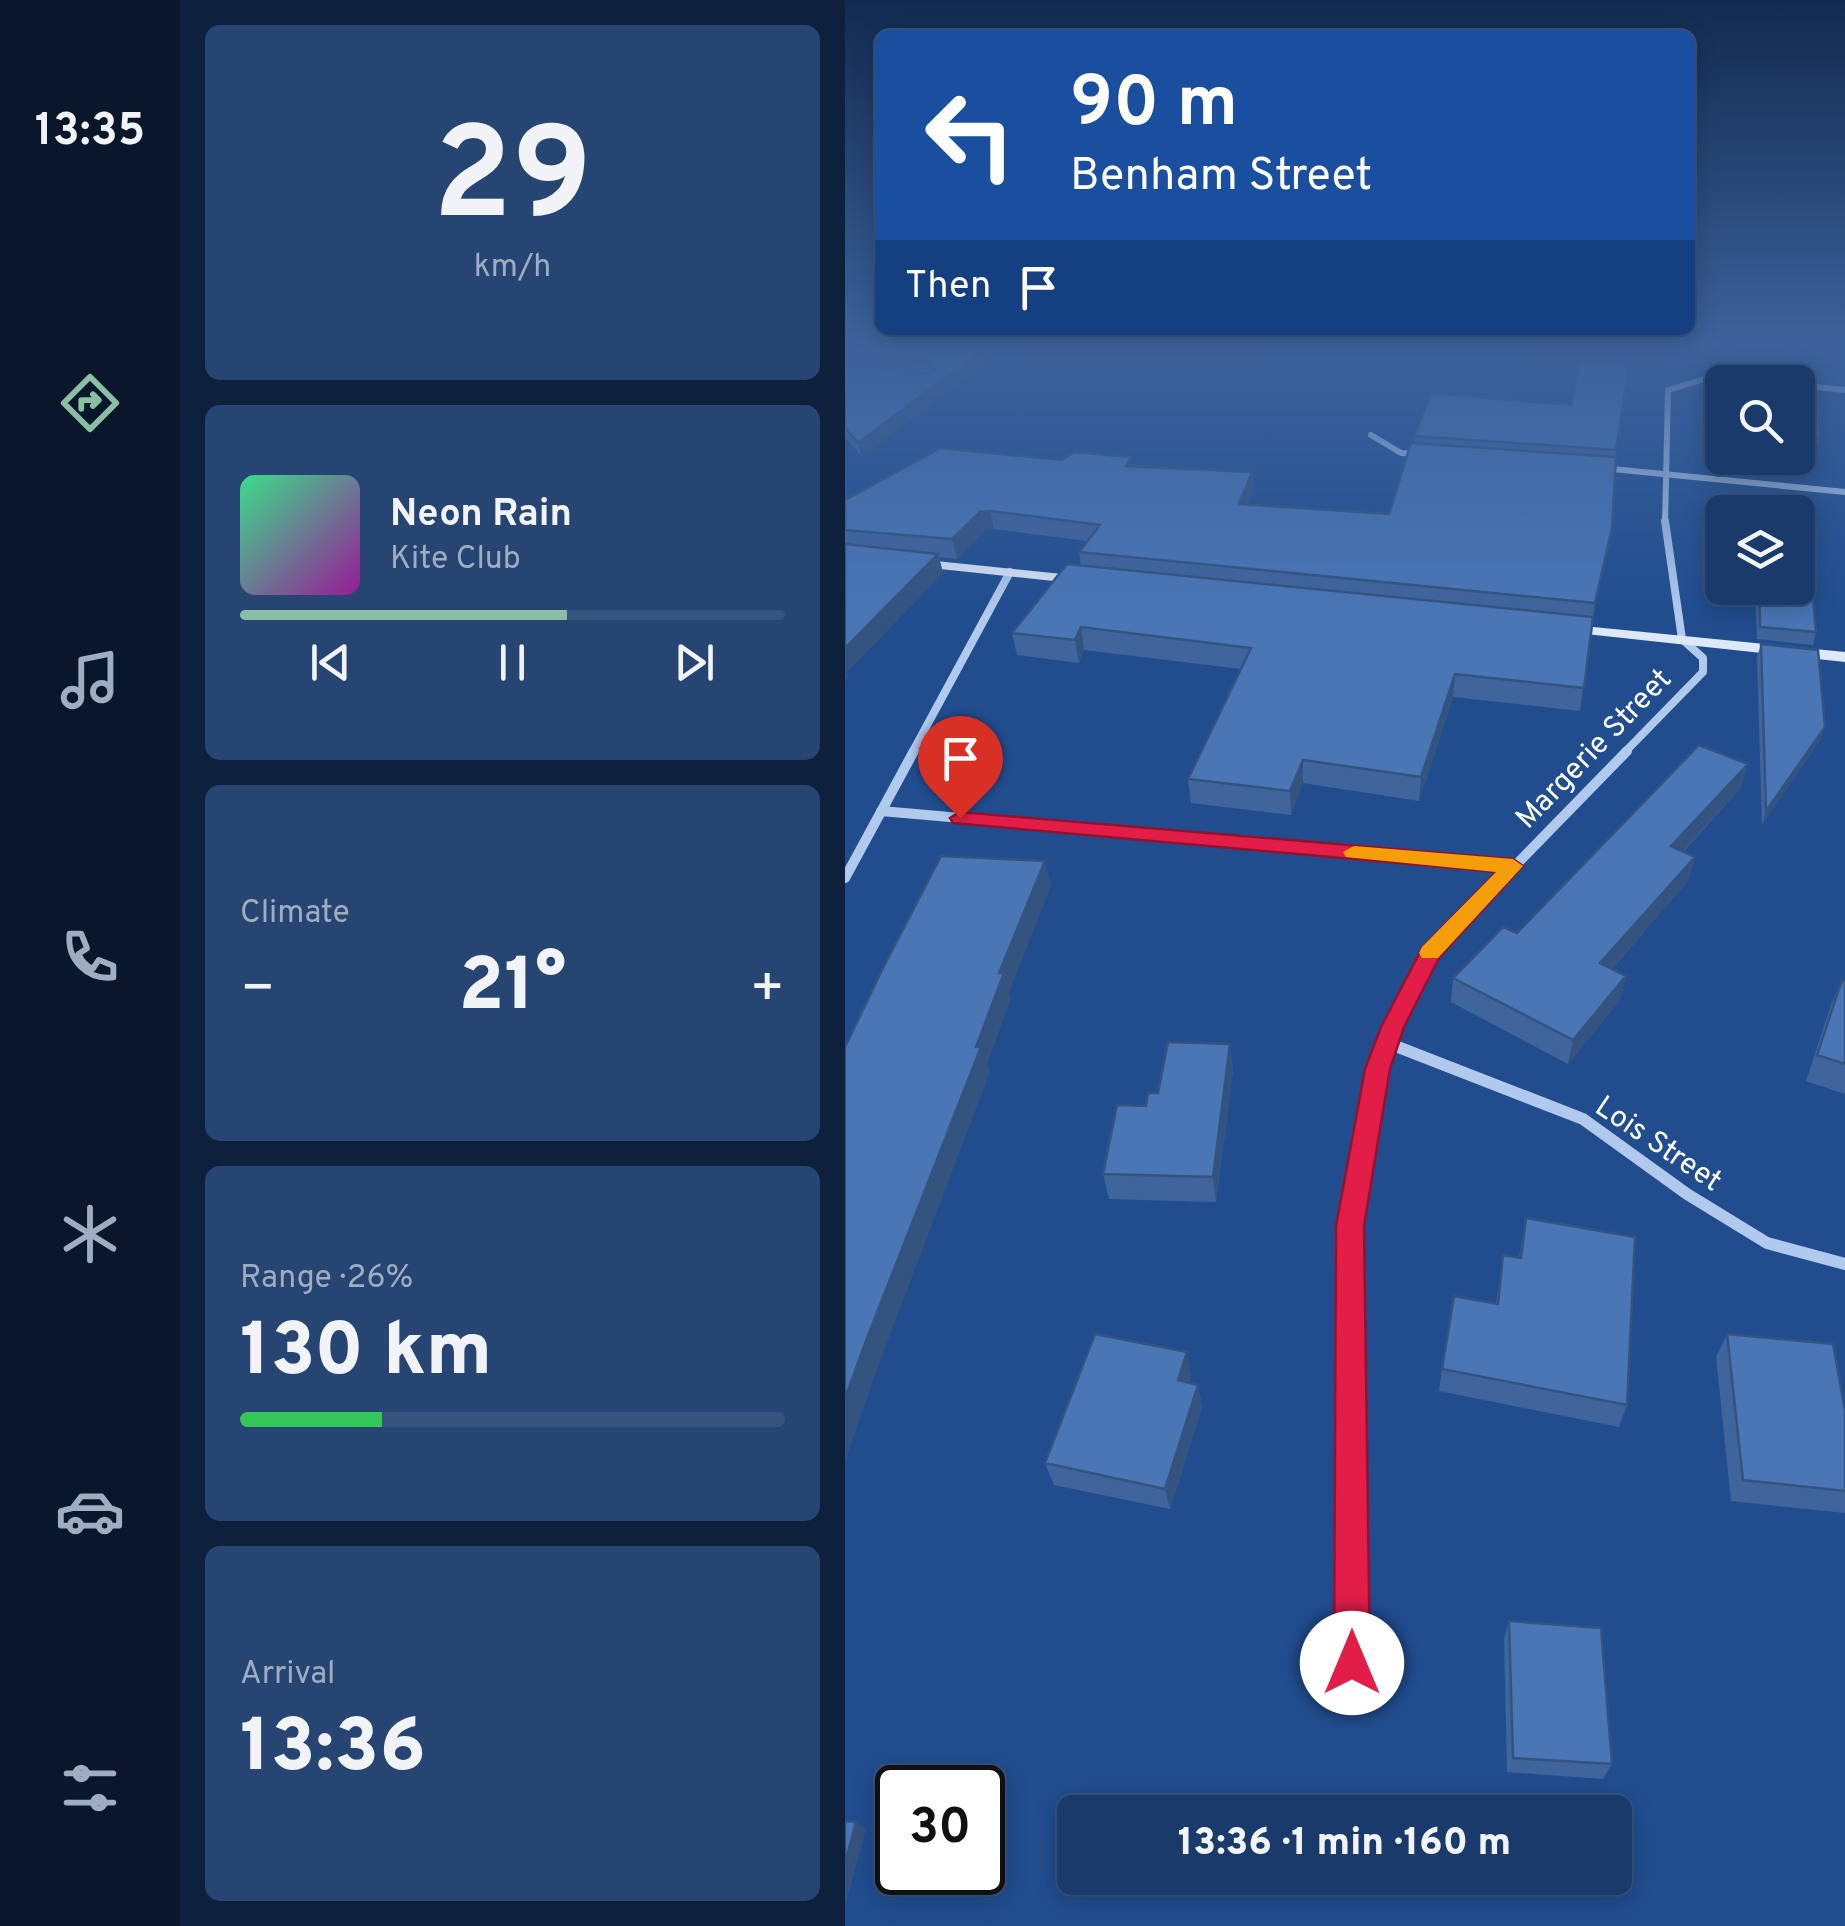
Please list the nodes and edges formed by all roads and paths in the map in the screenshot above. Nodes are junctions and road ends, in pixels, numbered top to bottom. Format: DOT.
graph roads {
  1 [pos="1372,435"];
  2 [pos="1665,435"];
  3 [pos="1438,456"];
  4 [pos="1588,467"];
  5 [pos="1663,472"];
  6 [pos="1845,492"];
  7 [pos="899,561"];
  8 [pos="1010,572"];
  9 [pos="1106,582"];
  10 [pos="1543,626"];
  11 [pos="1682,638"];
  12 [pos="1845,656"];
  13 [pos="881,811"];
  14 [pos="1513,866"];
  15 [pos="845,878"];
  16 [pos="1387,1043"];
  17 [pos="1845,1264"];
  18 [pos="1352,1702"];
  1 -- 3 [label="street"];
  2 -- 5 [label="street, Margerie Street"];
  4 -- 5 [label="street"];
  5 -- 6 [label="street"];
  5 -- 11 [label="street, Margerie Street"];
  7 -- 8 [label="main road"];
  8 -- 9 [label="main road"];
  8 -- 13 [label="street"];
  10 -- 11 [label="main road"];
  11 -- 12 [label="main road"];
  11 -- 14 [label="street, Margerie Street"];
  13 -- 14 [label="street"];
  13 -- 15 [label="street"];
  14 -- 16 [label="street, Margerie Street"];
  16 -- 17 [label="street, Lois Street"];
  16 -- 18 [label="street, Margerie Street"];
}
